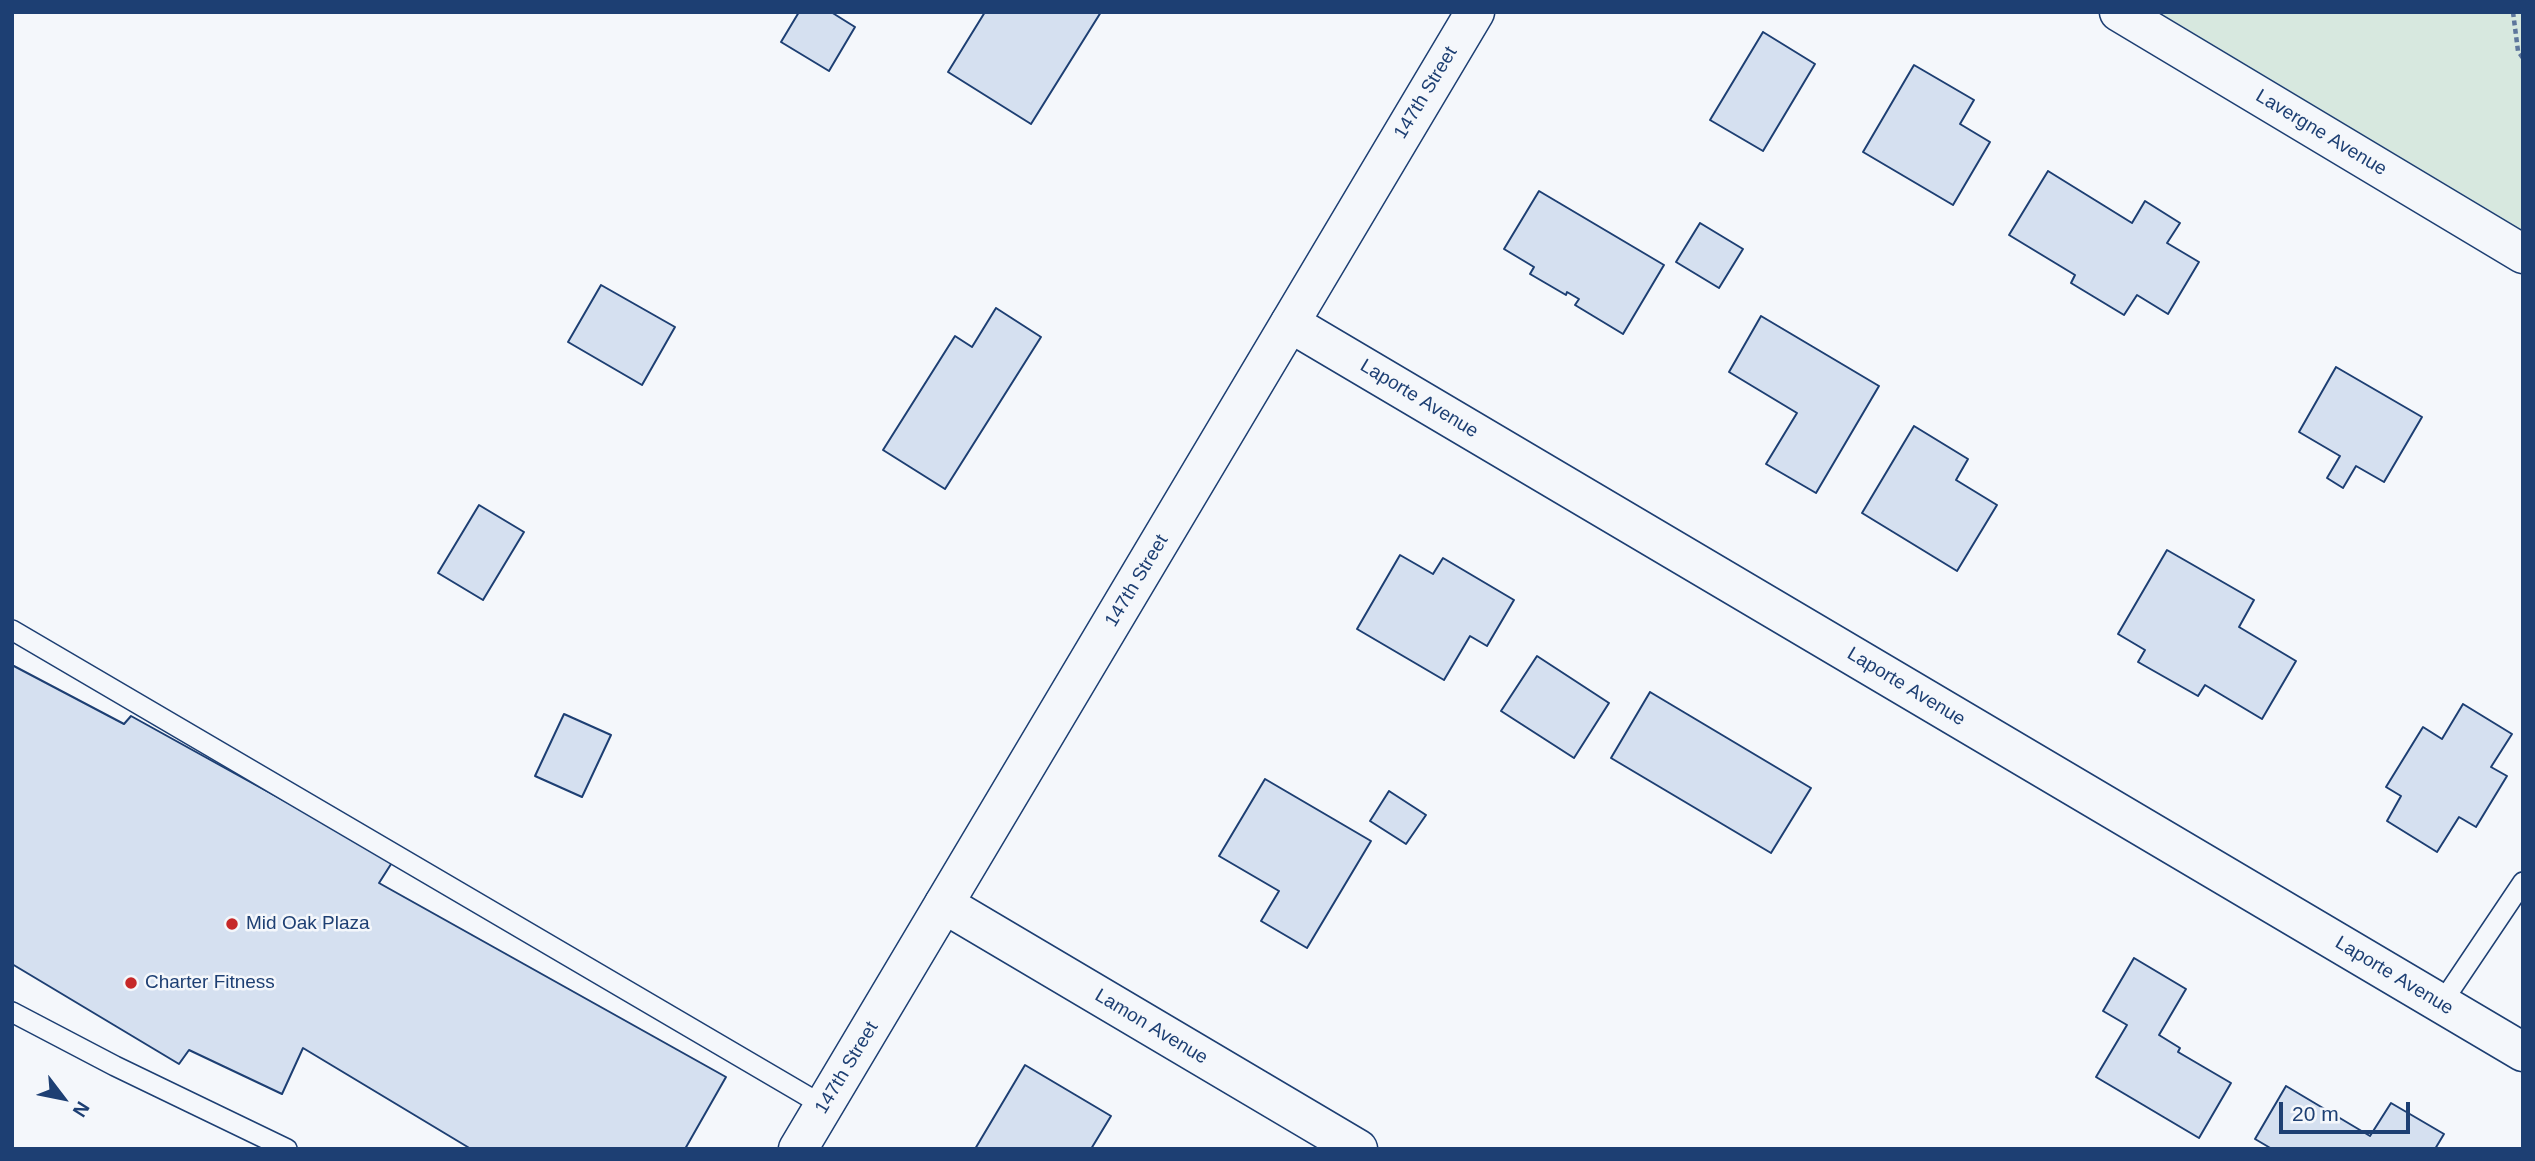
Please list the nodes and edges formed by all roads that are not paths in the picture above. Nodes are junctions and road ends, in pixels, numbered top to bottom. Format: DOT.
graph roads {
  1 [pos="1475,12"];
  2 [pos="2119,12"];
  3 [pos="2523,254"];
  4 [pos="1290,323"];
  5 [pos="12,630"];
  6 [pos="2523,882"];
  7 [pos="944,904"];
  8 [pos="2441,1004"];
  9 [pos="12,1012"];
  10 [pos="2523,1052"];
  11 [pos="824,1106"];
  12 [pos="1338,1144"];
  13 [pos="287,1149"];
  14 [pos="799,1149"];
  1 -- 4 [label="street, 147th Street"];
  2 -- 3 [label="street, Lavergne Avenue"];
  4 -- 7 [label="street, 147th Street"];
  4 -- 8 [label="street, Laporte Avenue"];
  5 -- 11 [label="lane"];
  6 -- 8 [label="lane"];
  7 -- 11 [label="street, 147th Street"];
  7 -- 12 [label="street, Lamon Avenue"];
  8 -- 10 [label="street, Laporte Avenue"];
  9 -- 13 [label="lane"];
  11 -- 14 [label="street, 147th Street"];
}
